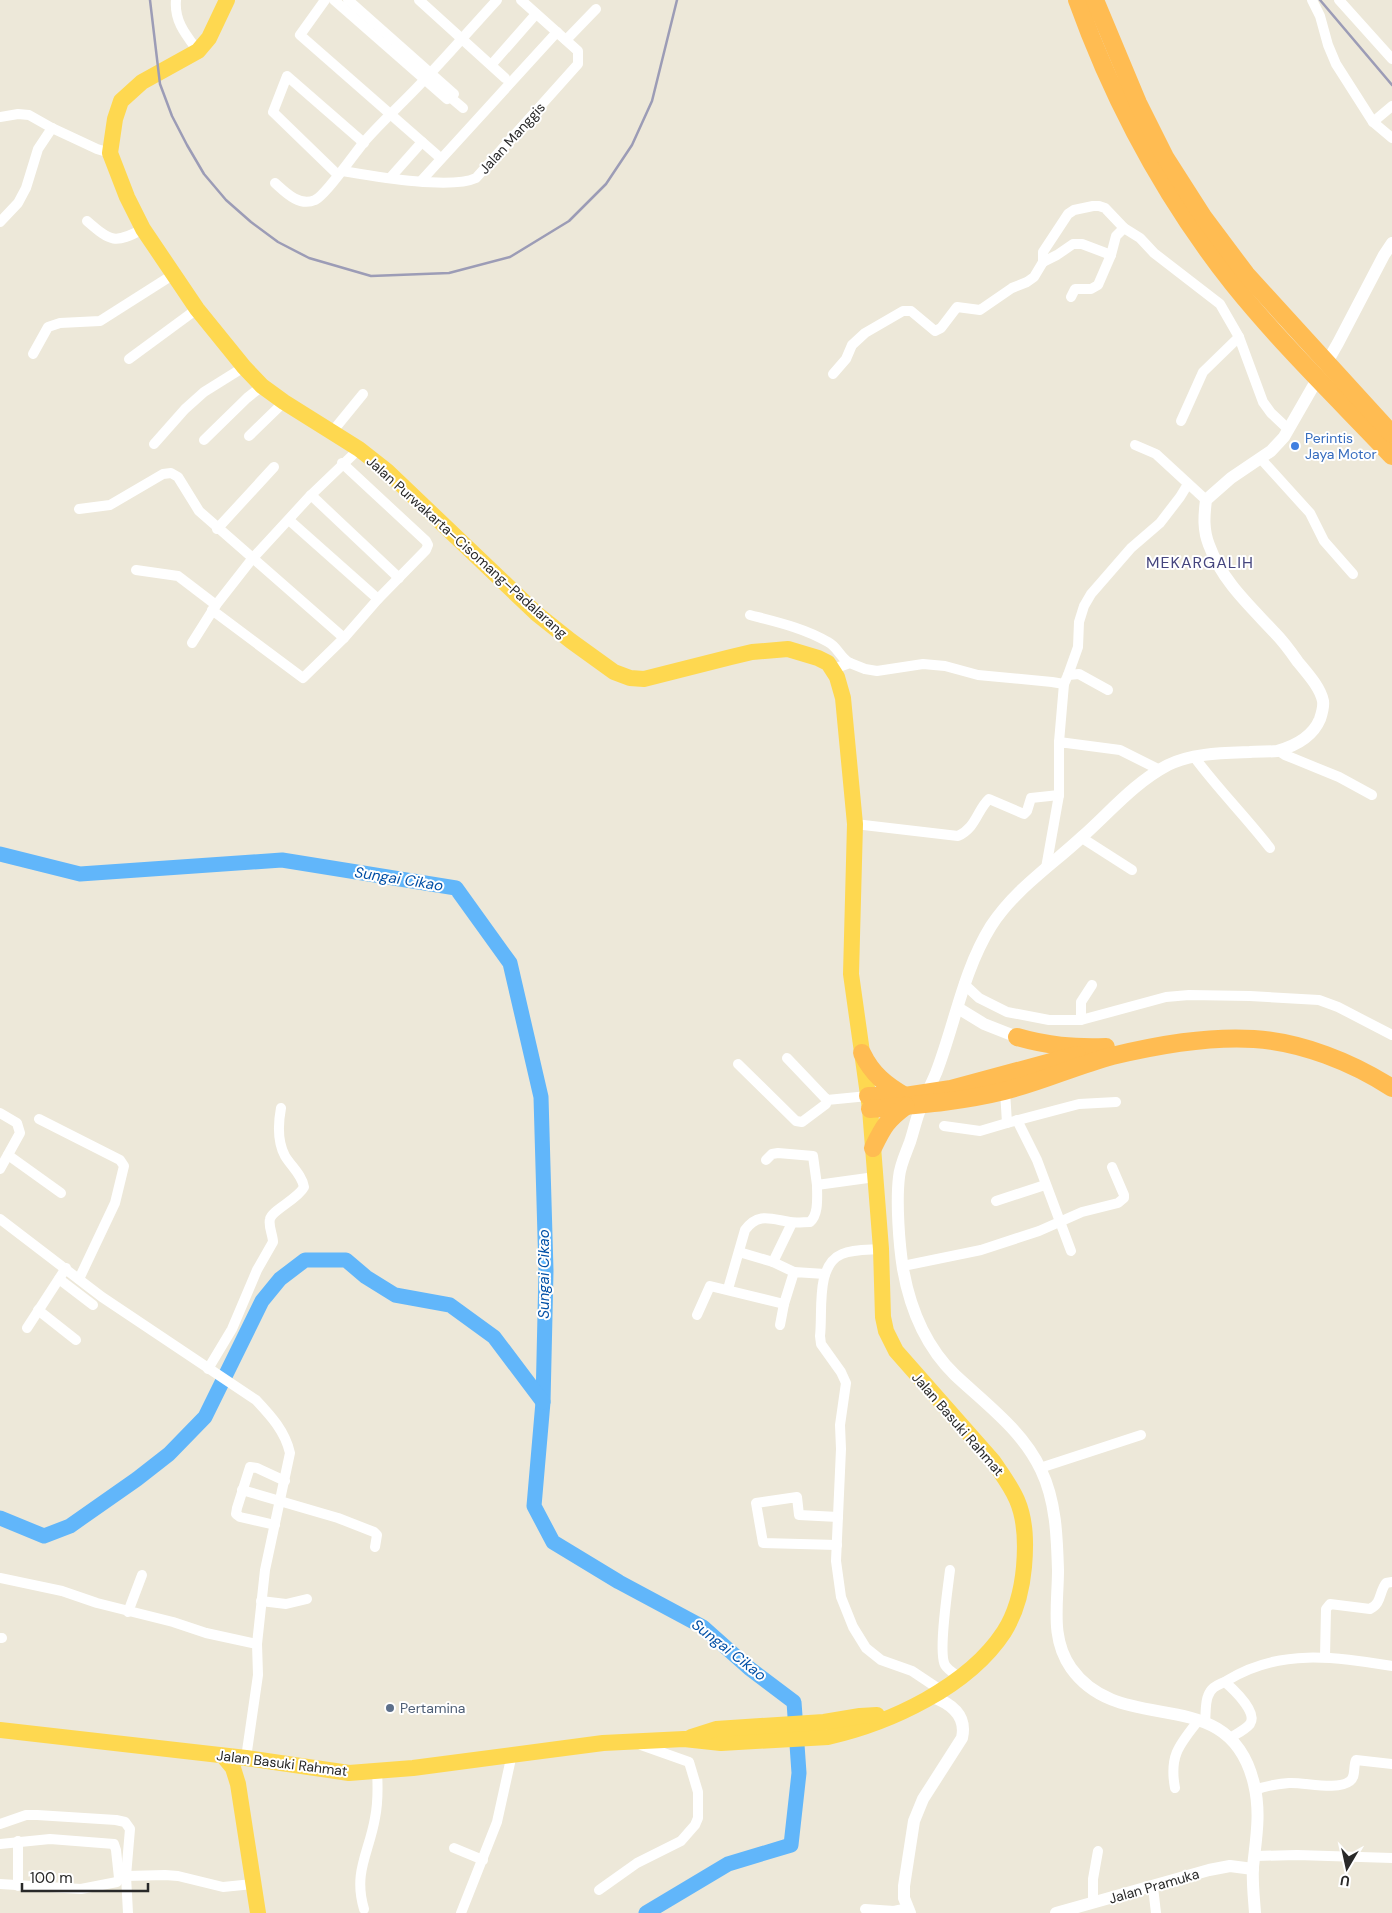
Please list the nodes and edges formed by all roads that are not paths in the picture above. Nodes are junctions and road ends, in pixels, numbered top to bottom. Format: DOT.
graph roads {
  1 [pos="176,0"];
  2 [pos="227,0"];
  3 [pos="326,0"];
  4 [pos="334,0"];
  5 [pos="348,0"];
  6 [pos="419,0"];
  7 [pos="437,0"];
  8 [pos="497,0"];
  9 [pos="520,0"];
  10 [pos="1077,0"];
  11 [pos="1095,0"];
  12 [pos="1312,0"];
  13 [pos="1339,0"];
  14 [pos="429,9"];
  15 [pos="596,9"];
  16 [pos="536,14"];
  17 [pos="385,32"];
  18 [pos="556,32"];
  19 [pos="463,38"];
  20 [pos="378,40"];
  21 [pos="566,40"];
  22 [pos="198,52"];
  23 [pos="1392,59"];
  24 [pos="492,64"];
  25 [pos="428,77"];
  26 [pos="505,78"];
  27 [pos="1392,106"];
  28 [pos="463,108"];
  29 [pos="390,115"];
  30 [pos="0,117"];
  31 [pos="1373,122"];
  32 [pos="52,128"];
  33 [pos="1392,138"];
  34 [pos="422,142"];
  35 [pos="364,143"];
  36 [pos="110,153"];
  37 [pos="437,155"];
  38 [pos="340,173"];
  39 [pos="390,178"];
  40 [pos="421,181"];
  41 [pos="275,183"];
  42 [pos="87,221"];
  43 [pos="0,222"];
  44 [pos="1124,228"];
  45 [pos="143,229"];
  46 [pos="1392,243"];
  47 [pos="1111,255"];
  48 [pos="1043,262"];
  49 [pos="174,274"];
  50 [pos="1071,297"];
  51 [pos="197,310"];
  52 [pos="1239,337"];
  53 [pos="33,354"];
  54 [pos="128,359"];
  55 [pos="244,367"];
  56 [pos="833,374"];
  57 [pos="262,386"];
  58 [pos="363,394"];
  59 [pos="284,402"];
  60 [pos="1181,420"];
  61 [pos="1288,429"];
  62 [pos="332,432"];
  63 [pos="1392,434"];
  64 [pos="249,436"];
  65 [pos="204,440"];
  66 [pos="154,444"];
  67 [pos="1135,444"];
  68 [pos="359,449"];
  69 [pos="1392,456"];
  70 [pos="1261,459"];
  71 [pos="342,463"];
  72 [pos="274,467"];
  73 [pos="1188,484"];
  74 [pos="311,495"];
  75 [pos="1206,500"];
  76 [pos="79,509"];
  77 [pos="288,520"];
  78 [pos="217,529"];
  79 [pos="252,559"];
  80 [pos="136,570"];
  81 [pos="1353,574"];
  82 [pos="399,578"];
  83 [pos="378,599"];
  84 [pos="214,608"];
  85 [pos="750,615"];
  86 [pos="344,638"];
  87 [pos="192,643"];
  88 [pos="850,663"];
  89 [pos="833,669"];
  90 [pos="1066,680"];
  91 [pos="1108,690"];
  92 [pos="1059,742"];
  93 [pos="1279,750"];
  94 [pos="1195,758"];
  95 [pos="1160,770"];
  96 [pos="1059,795"];
  97 [pos="1372,795"];
  98 [pos="855,824"];
  99 [pos="1082,838"];
  100 [pos="1270,848"];
  101 [pos="1046,868"];
  102 [pos="1132,870"];
  103 [pos="964,984"];
  104 [pos="1092,985"];
  105 [pos="958,1008"];
  106 [pos="1081,1020"];
  107 [pos="1392,1036"];
  108 [pos="1017,1037"];
  109 [pos="1106,1047"];
  110 [pos="862,1053"];
  111 [pos="787,1058"];
  112 [pos="738,1064"];
  113 [pos="1392,1075"];
  114 [pos="1006,1083"];
  115 [pos="1392,1088"];
  116 [pos="827,1100"];
  117 [pos="869,1102"];
  118 [pos="1116,1102"];
  119 [pos="910,1105"];
  120 [pos="281,1108"];
  121 [pos="0,1113"];
  122 [pos="39,1119"];
  123 [pos="1012,1121"];
  124 [pos="944,1126"];
  125 [pos="873,1148"];
  126 [pos="8,1155"];
  127 [pos="766,1160"];
  128 [pos="1112,1167"];
  129 [pos="0,1169"];
  130 [pos="875,1177"];
  131 [pos="817,1185"];
  132 [pos="1045,1186"];
  133 [pos="61,1193"];
  134 [pos="996,1201"];
  135 [pos="0,1218"];
  136 [pos="1060,1221"];
  137 [pos="792,1223"];
  138 [pos="880,1249"];
  139 [pos="1071,1251"];
  140 [pos="739,1252"];
  141 [pos="773,1262"];
  142 [pos="902,1266"];
  143 [pos="66,1268"];
  144 [pos="794,1272"];
  145 [pos="825,1274"];
  146 [pos="58,1279"];
  147 [pos="79,1279"];
  148 [pos="728,1289"];
  149 [pos="784,1304"];
  150 [pos="93,1305"];
  151 [pos="38,1310"];
  152 [pos="697,1315"];
  153 [pos="780,1325"];
  154 [pos="27,1328"];
  155 [pos="76,1340"];
  156 [pos="212,1371"];
  157 [pos="1141,1435"];
  158 [pos="1040,1468"];
  159 [pos="285,1481"];
  160 [pos="242,1490"];
  161 [pos="280,1501"];
  162 [pos="838,1516"];
  163 [pos="275,1525"];
  164 [pos="837,1545"];
  165 [pos="374,1547"];
  166 [pos="950,1570"];
  167 [pos="142,1575"];
  168 [pos="0,1578"];
  169 [pos="1392,1582"];
  170 [pos="307,1599"];
  171 [pos="261,1601"];
  172 [pos="128,1612"];
  173 [pos="257,1644"];
  174 [pos="1325,1657"];
  175 [pos="1392,1666"];
  176 [pos="1225,1682"];
  177 [pos="946,1688"];
  178 [pos="950,1706"];
  179 [pos="1201,1722"];
  180 [pos="0,1734"];
  181 [pos="1230,1738"];
  182 [pos="632,1742"];
  183 [pos="512,1754"];
  184 [pos="223,1756"];
  185 [pos="251,1759"];
  186 [pos="1392,1764"];
  187 [pos="377,1772"];
  188 [pos="238,1784"];
  189 [pos="1175,1788"];
  190 [pos="1255,1790"];
  191 [pos="0,1824"];
  192 [pos="18,1841"];
  193 [pos="0,1844"];
  194 [pos="454,1848"];
  195 [pos="1098,1852"];
  196 [pos="1255,1856"];
  197 [pos="1392,1858"];
  198 [pos="483,1860"];
  199 [pos="1253,1869"];
  200 [pos="123,1877"];
  201 [pos="0,1884"];
  202 [pos="253,1884"];
  203 [pos="18,1886"];
  204 [pos="1153,1887"];
  205 [pos="599,1890"];
  206 [pos="1093,1903"];
  207 [pos="364,1909"];
  208 [pos="865,1909"];
  209 [pos="909,1911"];
  210 [pos="128,1913"];
  211 [pos="258,1913"];
  212 [pos="461,1913"];
  213 [pos="1056,1913"];
  214 [pos="1156,1913"];
  215 [pos="1255,1913"];
  1 -- 22 [label="street"];
  2 -- 22 [label="highway, Jalan Purwakarta–Cisomang–Padalarang"];
  3 -- 29 [label="street"];
  4 -- 20 [label="street"];
  5 -- 17 [label="street"];
  6 -- 14 [label="street"];
  7 -- 14 [label="street"];
  8 -- 19 [label="street"];
  9 -- 16 [label="street, Jalan Manggis"];
  10 -- 69 [label="highway"];
  11 -- 63 [label="highway"];
  12 -- 31 [label="street"];
  13 -- 23 [label="street"];
  14 -- 19 [label="street"];
  15 -- 21 [label="street"];
  16 -- 18 [label="street, Jalan Manggis"];
  16 -- 24 [label="street"];
  17 -- 20 [label="street"];
  17 -- 25 [label="street"];
  18 -- 21 [label="street, Jalan Manggis"];
  18 -- 40 [label="street"];
  19 -- 24 [label="street"];
  19 -- 25 [label="street"];
  20 -- 25 [label="street"];
  21 -- 40 [label="street, Jalan Manggis"];
  22 -- 36 [label="highway, Jalan Purwakarta–Cisomang–Padalarang"];
  24 -- 26 [label="street"];
  25 -- 28 [label="street"];
  25 -- 29 [label="street"];
  27 -- 31 [label="street"];
  29 -- 34 [label="street"];
  29 -- 35 [label="street"];
  30 -- 32 [label="street"];
  31 -- 33 [label="street"];
  32 -- 36 [label="street"];
  32 -- 43 [label="street"];
  34 -- 37 [label="street"];
  34 -- 39 [label="street"];
  35 -- 38 [label="street"];
  35 -- 38 [label="street"];
  36 -- 45 [label="highway, Jalan Purwakarta–Cisomang–Padalarang"];
  38 -- 39 [label="street, Jalan Manggis"];
  38 -- 41 [label="street"];
  39 -- 40 [label="street, Jalan Manggis"];
  42 -- 45 [label="street"];
  44 -- 47 [label="street"];
  44 -- 48 [label="street"];
  44 -- 52 [label="street"];
  45 -- 49 [label="highway, Jalan Purwakarta–Cisomang–Padalarang"];
  46 -- 61 [label="street"];
  47 -- 48 [label="street"];
  47 -- 50 [label="street"];
  48 -- 56 [label="street"];
  49 -- 51 [label="highway, Jalan Purwakarta–Cisomang–Padalarang"];
  49 -- 53 [label="street"];
  51 -- 54 [label="street"];
  51 -- 55 [label="highway, Jalan Purwakarta–Cisomang–Padalarang"];
  52 -- 60 [label="street"];
  52 -- 61 [label="street"];
  55 -- 57 [label="highway, Jalan Purwakarta–Cisomang–Padalarang"];
  55 -- 66 [label="street"];
  57 -- 59 [label="highway, Jalan Purwakarta–Cisomang–Padalarang"];
  57 -- 65 [label="street"];
  58 -- 62 [label="street"];
  59 -- 62 [label="highway, Jalan Purwakarta–Cisomang–Padalarang"];
  59 -- 64 [label="street"];
  61 -- 70 [label="street"];
  62 -- 68 [label="highway, Jalan Purwakarta–Cisomang–Padalarang"];
  67 -- 73 [label="street"];
  68 -- 71 [label="street"];
  68 -- 89 [label="highway, Jalan Purwakarta–Cisomang–Padalarang"];
  70 -- 75 [label="street"];
  70 -- 81 [label="street"];
  71 -- 74 [label="street"];
  71 -- 82 [label="street"];
  72 -- 78 [label="street"];
  73 -- 75 [label="street"];
  73 -- 90 [label="street"];
  74 -- 77 [label="street"];
  74 -- 82 [label="street"];
  75 -- 93 [label="street"];
  76 -- 78 [label="street"];
  77 -- 79 [label="street"];
  77 -- 83 [label="street"];
  78 -- 79 [label="street"];
  79 -- 84 [label="street"];
  79 -- 86 [label="street"];
  80 -- 84 [label="street"];
  82 -- 83 [label="street"];
  83 -- 86 [label="street"];
  84 -- 86 [label="street"];
  84 -- 87 [label="street"];
  85 -- 88 [label="street"];
  88 -- 89 [label="street"];
  88 -- 90 [label="street"];
  89 -- 98 [label="highway"];
  90 -- 91 [label="street"];
  90 -- 92 [label="street"];
  92 -- 95 [label="street"];
  92 -- 96 [label="street"];
  93 -- 94 [label="street"];
  93 -- 97 [label="street"];
  94 -- 95 [label="street"];
  94 -- 100 [label="street"];
  95 -- 99 [label="street"];
  96 -- 98 [label="street"];
  96 -- 101 [label="street"];
  98 -- 110 [label="highway"];
  99 -- 101 [label="street"];
  99 -- 102 [label="street"];
  101 -- 103 [label="street"];
  103 -- 105 [label="street"];
  103 -- 106 [label="street"];
  104 -- 106 [label="street"];
  105 -- 108 [label="street"];
  105 -- 119 [label="street"];
  106 -- 107 [label="street"];
  108 -- 109 [label="highway"];
  108 -- 114 [label="highway"];
  109 -- 113 [label="highway"];
  109 -- 114 [label="highway"];
  110 -- 117 [label="highway"];
  110 -- 119 [label="highway"];
  111 -- 116 [label="street"];
  112 -- 116 [label="street"];
  114 -- 115 [label="highway"];
  114 -- 119 [label="highway"];
  114 -- 123 [label="street"];
  116 -- 117 [label="street"];
  117 -- 119 [label="highway"];
  117 -- 125 [label="highway, Jalan Basuki Rahmat"];
  118 -- 123 [label="street"];
  119 -- 125 [label="highway"];
  119 -- 142 [label="street"];
  120 -- 156 [label="street"];
  121 -- 126 [label="street"];
  122 -- 147 [label="street"];
  123 -- 124 [label="street"];
  123 -- 132 [label="street"];
  125 -- 130 [label="highway, Jalan Basuki Rahmat"];
  126 -- 129 [label="street"];
  126 -- 133 [label="street"];
  127 -- 131 [label="street"];
  128 -- 136 [label="street"];
  130 -- 131 [label="street"];
  130 -- 138 [label="highway, Jalan Basuki Rahmat"];
  131 -- 137 [label="street"];
  132 -- 134 [label="street"];
  132 -- 136 [label="street"];
  135 -- 143 [label="street"];
  136 -- 139 [label="street"];
  136 -- 142 [label="street"];
  137 -- 140 [label="street"];
  137 -- 141 [label="street"];
  138 -- 145 [label="street"];
  138 -- 177 [label="highway, Jalan Basuki Rahmat"];
  140 -- 141 [label="street"];
  140 -- 148 [label="street"];
  141 -- 144 [label="street"];
  142 -- 158 [label="street"];
  143 -- 146 [label="street"];
  143 -- 147 [label="street"];
  144 -- 145 [label="street"];
  144 -- 149 [label="street"];
  145 -- 162 [label="street"];
  146 -- 150 [label="street"];
  146 -- 151 [label="street"];
  147 -- 156 [label="street"];
  148 -- 149 [label="street"];
  148 -- 152 [label="street"];
  149 -- 153 [label="street"];
  151 -- 154 [label="street"];
  151 -- 155 [label="street"];
  156 -- 159 [label="street"];
  157 -- 158 [label="street"];
  158 -- 179 [label="street"];
  159 -- 160 [label="street"];
  159 -- 161 [label="street"];
  160 -- 161 [label="street"];
  160 -- 163 [label="street"];
  161 -- 163 [label="street"];
  161 -- 165 [label="street"];
  162 -- 164 [label="street"];
  162 -- 164 [label="street"];
  163 -- 171 [label="street"];
  164 -- 177 [label="street"];
  166 -- 177 [label="street"];
  167 -- 172 [label="street"];
  168 -- 172 [label="street"];
  169 -- 174 [label="street"];
  170 -- 171 [label="street"];
  171 -- 173 [label="street"];
  172 -- 173 [label="street"];
  173 -- 185 [label="street"];
  174 -- 175 [label="street"];
  174 -- 176 [label="street"];
  176 -- 179 [label="street"];
  176 -- 181 [label="street"];
  177 -- 178 [label="street"];
  177 -- 178 [label="street"];
  177 -- 182 [label="highway, Jalan Basuki Rahmat"];
  178 -- 209 [label="street"];
  179 -- 181 [label="street"];
  179 -- 189 [label="street"];
  180 -- 184 [label="highway, Jalan Basuki Rahmat"];
  181 -- 190 [label="street"];
  182 -- 183 [label="highway, Jalan Basuki Rahmat"];
  182 -- 205 [label="street"];
  183 -- 187 [label="highway, Jalan Basuki Rahmat"];
  183 -- 198 [label="street"];
  184 -- 185 [label="highway, Jalan Basuki Rahmat"];
  184 -- 188 [label="highway"];
  185 -- 187 [label="highway, Jalan Basuki Rahmat"];
  185 -- 188 [label="highway"];
  186 -- 190 [label="street"];
  187 -- 207 [label="street"];
  188 -- 202 [label="highway"];
  190 -- 196 [label="street"];
  191 -- 200 [label="street"];
  192 -- 193 [label="street"];
  192 -- 200 [label="street"];
  192 -- 203 [label="street"];
  194 -- 198 [label="street"];
  195 -- 206 [label="street"];
  196 -- 197 [label="street"];
  196 -- 199 [label="street"];
  198 -- 212 [label="street"];
  199 -- 204 [label="street, Jalan Pramuka"];
  199 -- 215 [label="street"];
  200 -- 202 [label="street"];
  200 -- 203 [label="street"];
  200 -- 210 [label="street"];
  201 -- 203 [label="street"];
  202 -- 211 [label="highway"];
  204 -- 206 [label="street, Jalan Pramuka"];
  204 -- 214 [label="street"];
  206 -- 213 [label="street, Jalan Pramuka"];
  208 -- 209 [label="street"];
}
